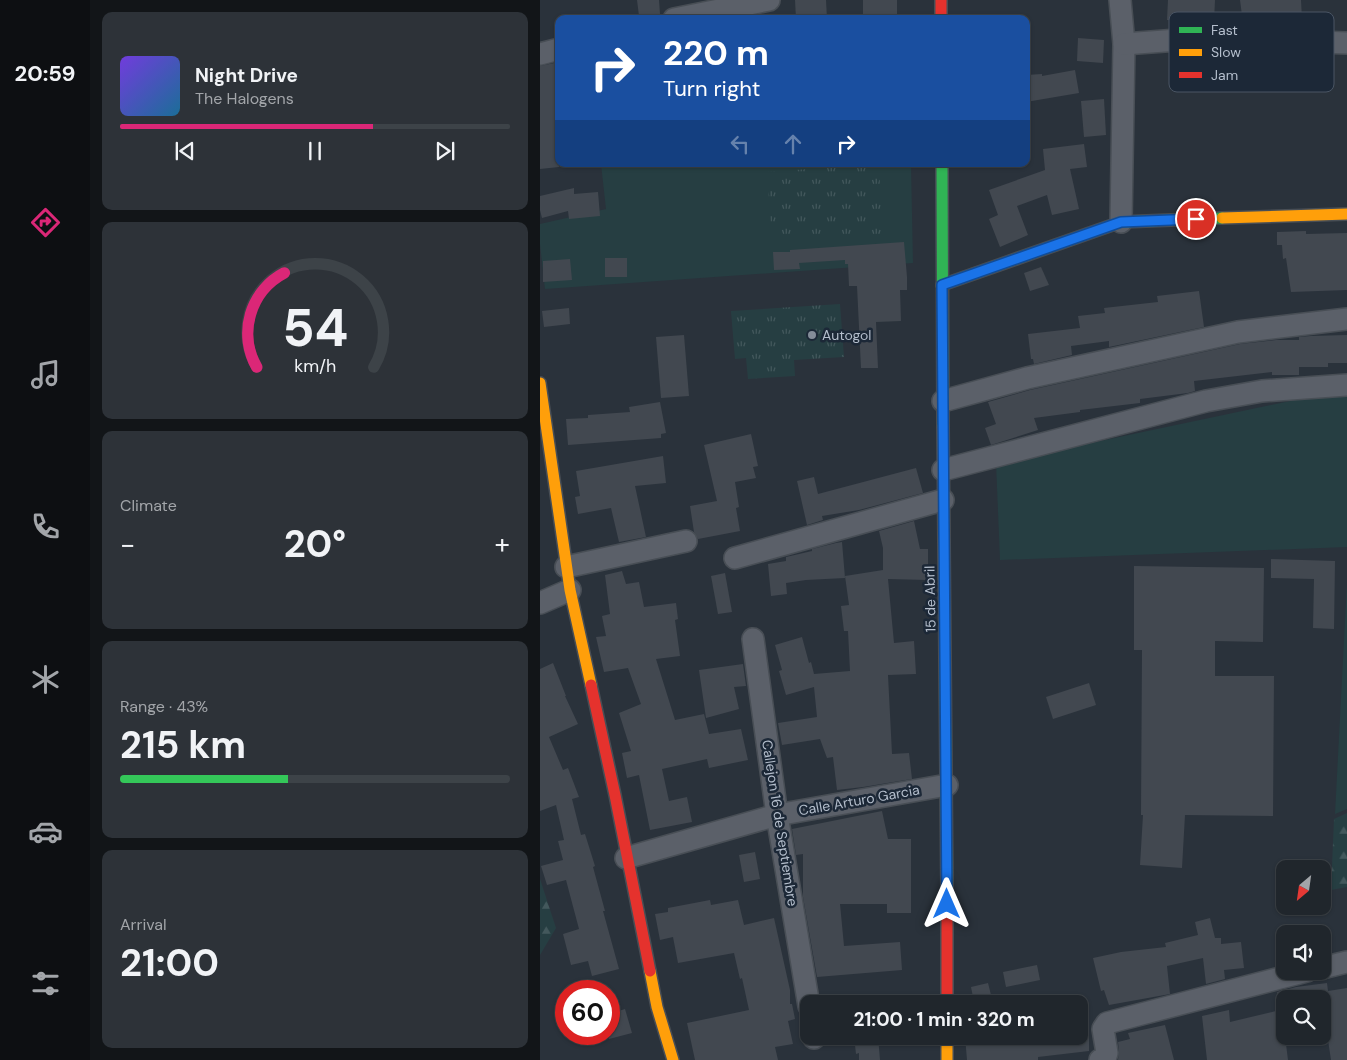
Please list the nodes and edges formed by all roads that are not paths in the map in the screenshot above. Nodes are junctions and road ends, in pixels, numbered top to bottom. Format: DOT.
graph roads {
  1 [pos="770,0"];
  2 [pos="941,0"];
  3 [pos="1120,0"];
  4 [pos="694,15"];
  5 [pos="941,15"];
  6 [pos="1169,41"];
  7 [pos="1334,43"];
  8 [pos="1124,44"];
  9 [pos="1347,44"];
  10 [pos="555,50"];
  11 [pos="540,54"];
  12 [pos="942,167"];
  13 [pos="1347,214"];
  14 [pos="1121,222"];
  15 [pos="942,285"];
  16 [pos="1347,319"];
  17 [pos="540,384"];
  18 [pos="1347,385"];
  19 [pos="943,401"];
  20 [pos="943,470"];
  21 [pos="943,500"];
  22 [pos="686,541"];
  23 [pos="735,558"];
  24 [pos="566,567"];
  25 [pos="570,590"];
  26 [pos="540,603"];
  27 [pos="753,639"];
  28 [pos="947,785"];
  29 [pos="777,815"];
  30 [pos="626,858"];
  31 [pos="1347,962"];
  32 [pos="1331,966"];
  33 [pos="1276,979"];
  34 [pos="807,995"];
  35 [pos="947,995"];
  36 [pos="947,1045"];
  37 [pos="673,1060"];
  38 [pos="947,1060"];
  39 [pos="1100,1060"];
  1 -- 4 [label="street"];
  2 -- 5 [label="street"];
  3 -- 8 [label="street"];
  6 -- 8 [label="street"];
  7 -- 9 [label="street"];
  8 -- 14 [label="street"];
  10 -- 11 [label="street"];
  12 -- 15 [label="street, 15 de Abril"];
  13 -- 14 [label="street"];
  14 -- 15 [label="street"];
  15 -- 19 [label="street, 15 de Abril"];
  16 -- 19 [label="street"];
  17 -- 24 [label="street"];
  18 -- 20 [label="street"];
  19 -- 20 [label="street, 15 de Abril"];
  20 -- 21 [label="street, 15 de Abril"];
  21 -- 23 [label="street"];
  21 -- 28 [label="street, 15 de Abril"];
  22 -- 24 [label="street"];
  24 -- 25 [label="street"];
  25 -- 26 [label="street"];
  25 -- 30 [label="street"];
  27 -- 29 [label="street, Callejon 16 de Septiembre"];
  28 -- 29 [label="street, Calle Arturo Garcia"];
  28 -- 35 [label="street, 15 de Abril"];
  29 -- 30 [label="street, Calle Arturo Garcia"];
  29 -- 34 [label="street, Callejon 16 de Septiembre"];
  30 -- 37 [label="street"];
  31 -- 32 [label="street"];
  33 -- 39 [label="street"];
  36 -- 38 [label="street"];
}
